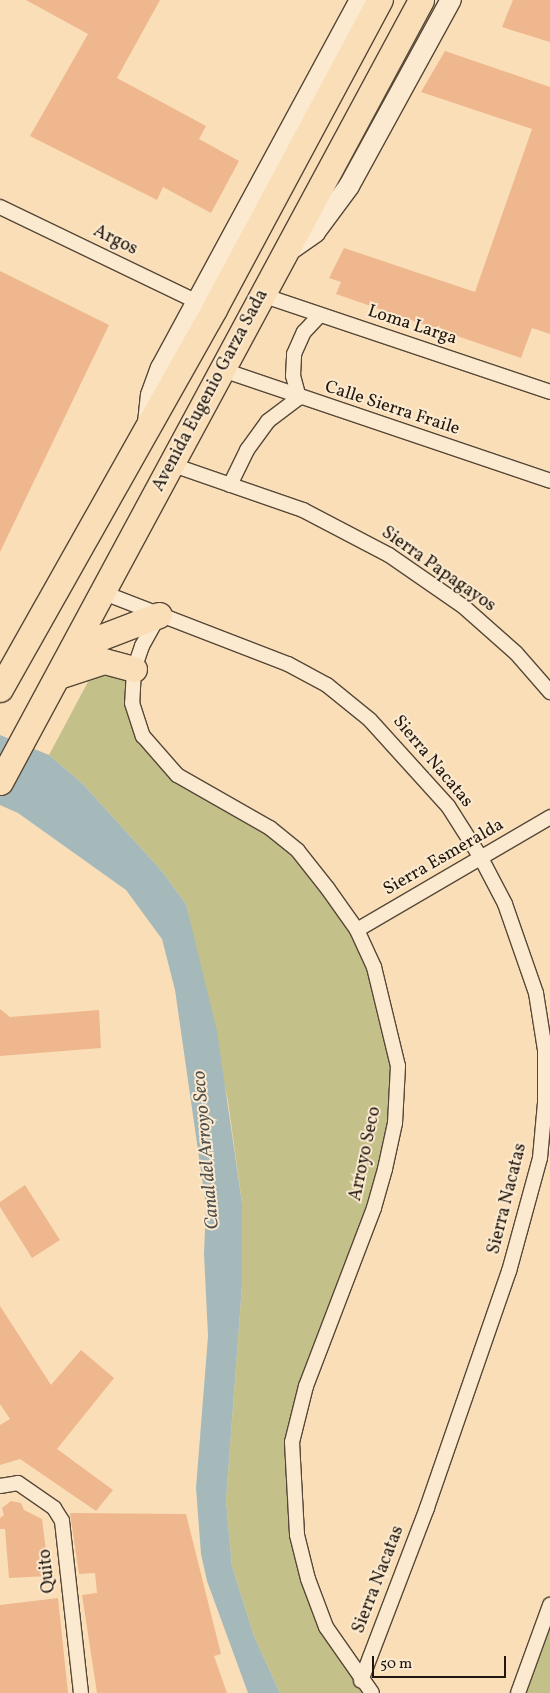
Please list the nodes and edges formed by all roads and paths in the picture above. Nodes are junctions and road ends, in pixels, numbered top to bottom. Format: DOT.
graph roads {
  1 [pos="421,0"];
  2 [pos="451,0"];
  3 [pos="361,1"];
  4 [pos="0,207"];
  5 [pos="282,255"];
  6 [pos="262,295"];
  7 [pos="205,305"];
  8 [pos="320,316"];
  9 [pos="223,370"];
  10 [pos="550,392"];
  11 [pos="299,398"];
  12 [pos="172,465"];
  13 [pos="528,474"];
  14 [pos="550,481"];
  15 [pos="230,485"];
  16 [pos="550,493"];
  17 [pos="104,592"];
  18 [pos="159,615"];
  19 [pos="73,648"];
  20 [pos="134,668"];
  21 [pos="58,676"];
  22 [pos="0,689"];
  23 [pos="550,692"];
  24 [pos="0,782"];
  25 [pos="550,817"];
  26 [pos="481,858"];
  27 [pos="356,930"];
  28 [pos="0,1486"];
  29 [pos="550,1606"];
  30 [pos="361,1681"];
  31 [pos="81,1693"];
  32 [pos="372,1693"];
  33 [pos="518,1693"];
  1 -- 5 [label="highway, Avenida Eugenio Garza Sada"];
  2 -- 5 [label="street"];
  3 -- 7 [label="street"];
  3 -- 7 [label="highway, Avenida Eugenio Garza Sada"];
  4 -- 7 [label="street, Argos"];
  5 -- 6 [label="highway, Avenida Eugenio Garza Sada"];
  6 -- 8 [label="street, Loma Larga"];
  6 -- 9 [label="highway, Avenida Eugenio Garza Sada"];
  7 -- 22 [label="highway, Avenida Eugenio Garza Sada"];
  8 -- 10 [label="street, Loma Larga"];
  8 -- 11 [label="street"];
  9 -- 11 [label="street, Calle Sierra Fraile"];
  9 -- 12 [label="highway, Avenida Eugenio Garza Sada"];
  11 -- 13 [label="street, Calle Sierra Fraile"];
  11 -- 15 [label="street"];
  12 -- 15 [label="street, Sierra Papagayos"];
  12 -- 17 [label="highway, Avenida Eugenio Garza Sada"];
  13 -- 14 [label="street, Calle Sierra Fraile"];
  13 -- 16 [label="street"];
  15 -- 23 [label="street, Sierra Papagayos"];
  17 -- 18 [label="street, Sierra Nacatas"];
  17 -- 19 [label="highway, Avenida Eugenio Garza Sada"];
  18 -- 19 [label="highway"];
  18 -- 20 [label="street, Arroyo Seco"];
  18 -- 26 [label="street, Sierra Nacatas"];
  19 -- 21 [label="highway, Avenida Eugenio Garza Sada"];
  20 -- 21 [label="highway"];
  20 -- 27 [label="street, Arroyo Seco"];
  21 -- 24 [label="highway, Avenida Eugenio Garza Sada"];
  25 -- 26 [label="street, Sierra Esmeralda"];
  26 -- 27 [label="street, Sierra Esmeralda"];
  26 -- 30 [label="street, Sierra Nacatas"];
  27 -- 30 [label="street, Arroyo Seco"];
  28 -- 31 [label="street, Quito"];
  29 -- 33 [label="street"];
  30 -- 32 [label="street, Arroyo Seco"];
}
